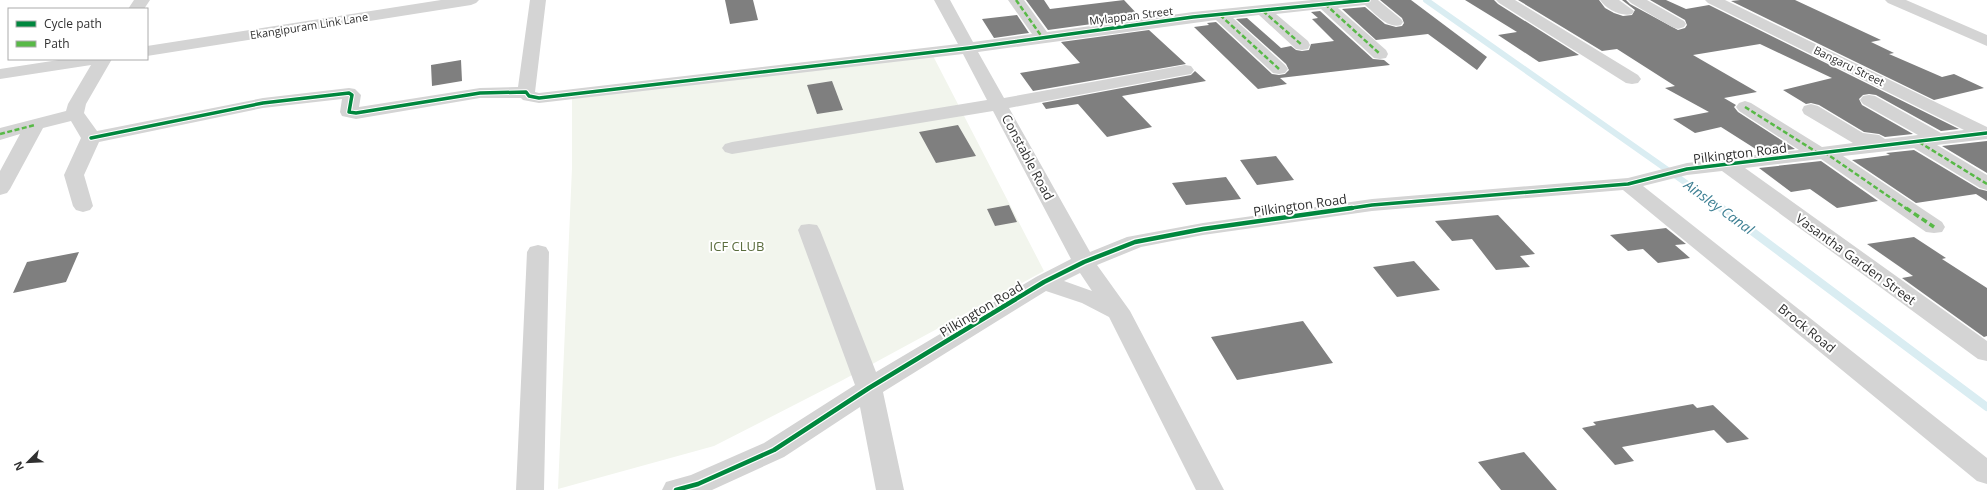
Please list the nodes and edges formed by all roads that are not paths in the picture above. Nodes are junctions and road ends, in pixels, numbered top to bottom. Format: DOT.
graph roads {
  1 [pos="471,0"];
  2 [pos="538,0"];
  3 [pos="942,0"];
  4 [pos="1016,0"];
  5 [pos="1368,0"];
  6 [pos="1504,0"];
  7 [pos="1608,0"];
  8 [pos="1713,0"];
  9 [pos="1893,0"];
  10 [pos="1322,2"];
  11 [pos="1631,5"];
  12 [pos="1263,7"];
  13 [pos="1220,15"];
  14 [pos="1395,22"];
  15 [pos="1678,24"];
  16 [pos="1042,37"];
  17 [pos="1987,41"];
  18 [pos="1302,45"];
  19 [pos="969,48"];
  20 [pos="148,52"];
  21 [pos="1380,54"];
  22 [pos="92,60"];
  23 [pos="102,60"];
  24 [pos="1279,69"];
  25 [pos="1185,70"];
  26 [pos="0,74"];
  27 [pos="1632,79"];
  28 [pos="526,92"];
  29 [pos="1869,100"];
  30 [pos="999,104"];
  31 [pos="1745,107"];
  32 [pos="1811,110"];
  33 [pos="75,114"];
  34 [pos="35,125"];
  35 [pos="0,134"];
  36 [pos="1984,135"];
  37 [pos="91,138"];
  38 [pos="1938,139"];
  39 [pos="1917,141"];
  40 [pos="1882,146"];
  41 [pos="732,148"];
  42 [pos="1821,153"];
  43 [pos="1726,164"];
  44 [pos="1628,184"];
  45 [pos="1987,184"];
  46 [pos="0,189"];
  47 [pos="83,206"];
  48 [pos="1934,227"];
  49 [pos="809,230"];
  50 [pos="538,252"];
  51 [pos="1084,262"];
  52 [pos="1044,282"];
  53 [pos="1118,312"];
  54 [pos="1987,353"];
  55 [pos="869,388"];
  56 [pos="1987,473"];
  57 [pos="530,490"];
  58 [pos="676,490"];
  59 [pos="890,490"];
  60 [pos="1210,490"];
  1 -- 20 [label="street, Ekangipuram Link Lane"];
  2 -- 28 [label="street"];
  3 -- 19 [label="street, Constable Road"];
  4 -- 16 [label="street"];
  5 -- 10 [label="street, Mylappan Street"];
  5 -- 14 [label="street"];
  6 -- 27 [label="street"];
  7 -- 11 [label="street"];
  8 -- 36 [label="street, Bangaru Street"];
  9 -- 17 [label="street"];
  10 -- 12 [label="street, Mylappan Street"];
  10 -- 21 [label="street"];
  11 -- 15 [label="street"];
  12 -- 13 [label="street, Mylappan Street"];
  12 -- 18 [label="street"];
  13 -- 16 [label="street, Mylappan Street"];
  13 -- 24 [label="street"];
  16 -- 19 [label="street, Mylappan Street"];
  19 -- 28 [label="street, Mylappan Street"];
  19 -- 30 [label="street, Constable Road"];
  22 -- 26 [label="street"];
  23 -- 33 [label="street"];
  25 -- 30 [label="street"];
  28 -- 37 [label="street, Mylappan Street"];
  29 -- 38 [label="street"];
  30 -- 41 [label="street"];
  30 -- 51 [label="street, Constable Road"];
  31 -- 42 [label="street"];
  32 -- 40 [label="street"];
  33 -- 34 [label="street"];
  33 -- 37 [label="street"];
  34 -- 35 [label="street"];
  34 -- 46 [label="street"];
  36 -- 38 [label="street, Pilkington Road"];
  37 -- 47 [label="street"];
  38 -- 39 [label="street, Pilkington Road"];
  39 -- 40 [label="street, Pilkington Road"];
  39 -- 45 [label="street"];
  40 -- 42 [label="street, Pilkington Road"];
  42 -- 43 [label="street, Pilkington Road"];
  42 -- 48 [label="street"];
  43 -- 44 [label="street, Pilkington Road"];
  43 -- 54 [label="street, Vasantha Garden Street"];
  44 -- 51 [label="street, Pilkington Road"];
  44 -- 56 [label="street, Brock Road"];
  49 -- 55 [label="street"];
  50 -- 57 [label="street"];
  51 -- 52 [label="street, Pilkington Road"];
  51 -- 53 [label="street, Constable Road"];
  52 -- 53 [label="street"];
  52 -- 55 [label="street, Pilkington Road"];
  53 -- 60 [label="street, Constable Road"];
  55 -- 58 [label="street, Pilkington Road"];
  55 -- 59 [label="street"];
}
